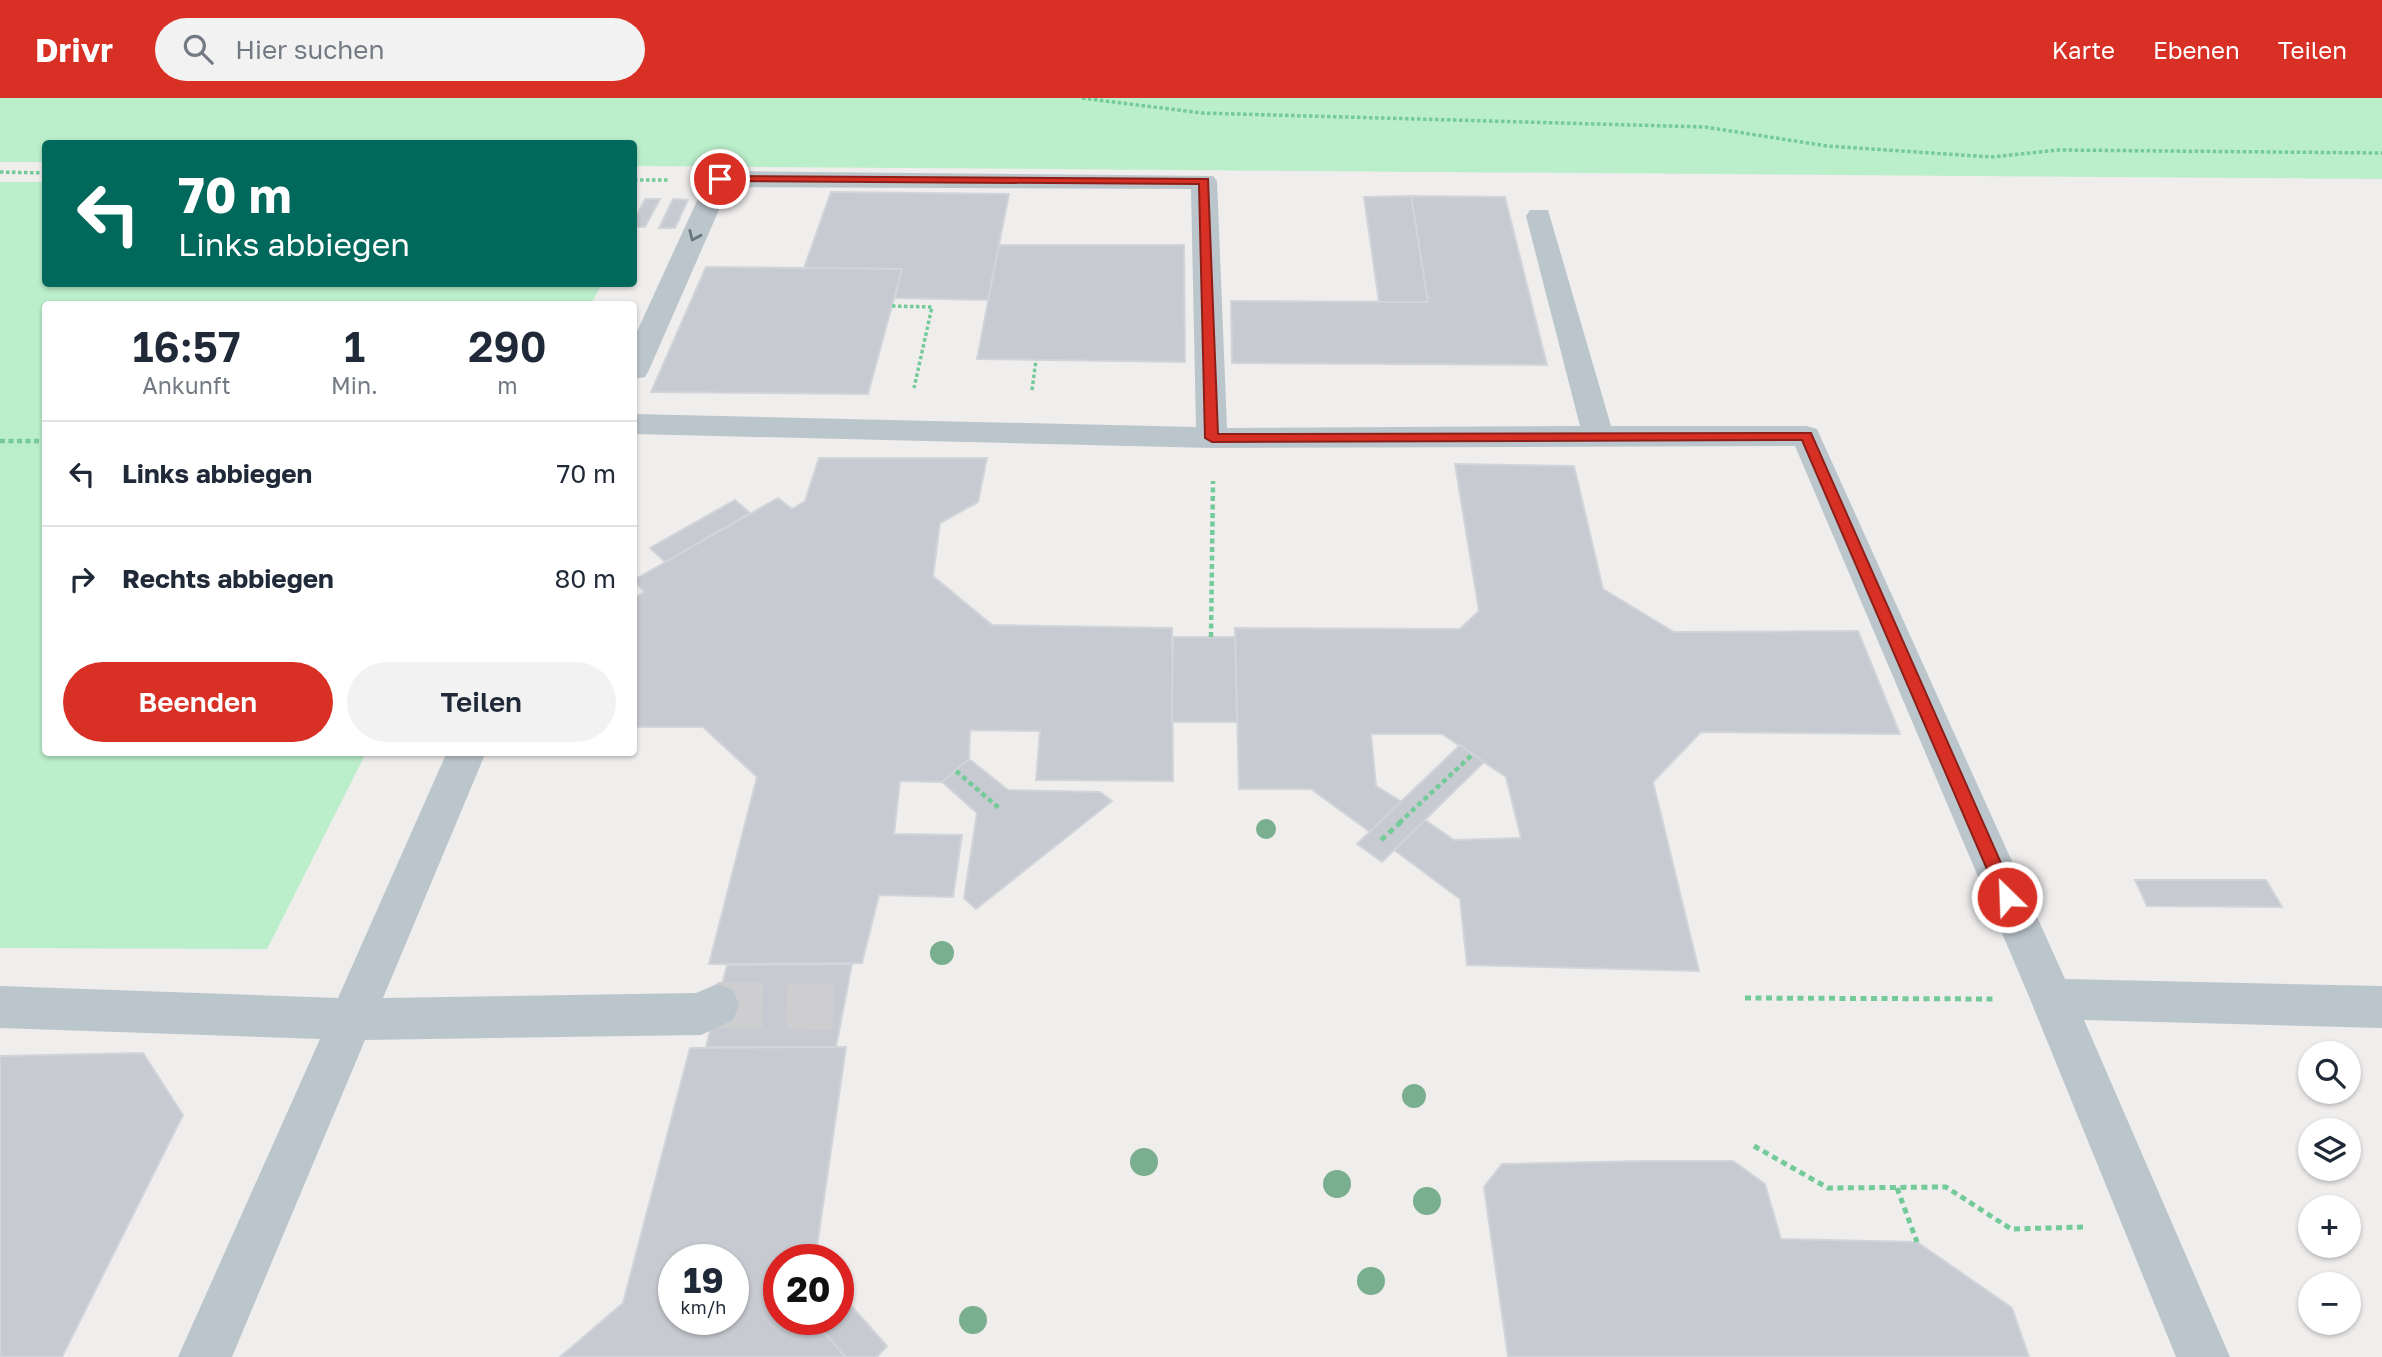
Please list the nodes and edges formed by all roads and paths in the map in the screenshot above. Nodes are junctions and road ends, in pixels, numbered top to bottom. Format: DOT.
graph roads {
  1 [pos="1082,98"];
  2 [pos="2382,153"];
  3 [pos="0,172"];
  4 [pos="42,173"];
  5 [pos="1539,216"];
  6 [pos="892,306"];
  7 [pos="637,363"];
  8 [pos="637,424"];
  9 [pos="908,430"];
  10 [pos="1598,436"];
  11 [pos="1212,438"];
  12 [pos="0,441"];
  13 [pos="42,441"];
  14 [pos="1211,637"];
  15 [pos="1473,754"];
  16 [pos="465,756"];
  17 [pos="956,771"];
  18 [pos="999,808"];
  19 [pos="1381,840"];
  20 [pos="1745,998"];
  21 [pos="2052,999"];
  22 [pos="0,1007"];
  23 [pos="2382,1007"];
  24 [pos="709,1009"];
  25 [pos="351,1019"];
  26 [pos="1754,1146"];
  27 [pos="1897,1188"];
  28 [pos="2148,1226"];
  29 [pos="1917,1242"];
  30 [pos="205,1357"];
  31 [pos="2203,1357"];
  1 -- 2 [label="path"];
  3 -- 4 [label="path"];
  5 -- 10 [label="lane"];
  6 -- 9 [label="path"];
  11 -- 7 [label="lane, one-way"];
  8 -- 9 [label="lane"];
  9 -- 11 [label="lane"];
  10 -- 11 [label="lane"];
  10 -- 21 [label="lane"];
  11 -- 14 [label="path"];
  12 -- 13 [label="path"];
  15 -- 19 [label="path"];
  16 -- 25 [label="lane"];
  17 -- 18 [label="path"];
  20 -- 21 [label="path"];
  21 -- 23 [label="lane"];
  21 -- 28 [label="lane"];
  22 -- 25 [label="lane"];
  24 -- 25 [label="lane"];
  25 -- 30 [label="lane"];
  26 -- 27 [label="path"];
  27 -- 28 [label="path"];
  27 -- 29 [label="path"];
  28 -- 31 [label="lane"];
}
